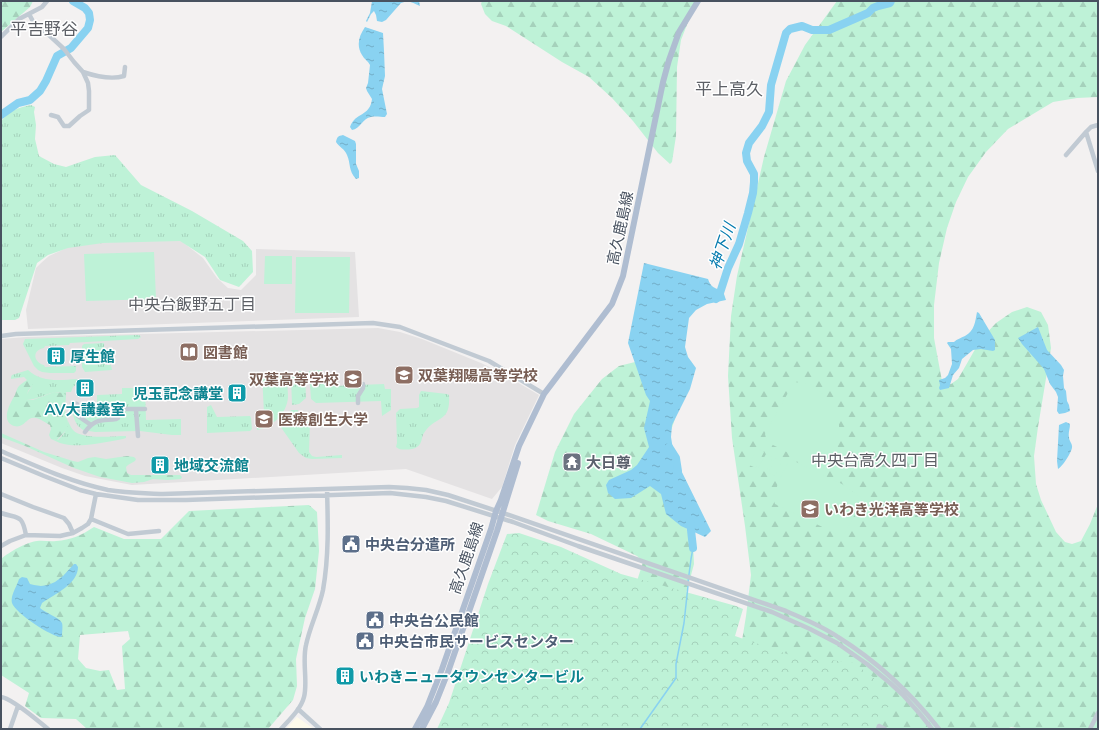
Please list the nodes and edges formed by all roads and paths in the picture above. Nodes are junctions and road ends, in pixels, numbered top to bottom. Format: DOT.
graph roads {
  1 [pos="47,1"];
  2 [pos="698,1"];
  3 [pos="29,14"];
  4 [pos="1,37"];
  5 [pos="125,67"];
  6 [pos="83,72"];
  7 [pos="51,115"];
  8 [pos="1098,126"];
  9 [pos="1086,132"];
  10 [pos="1066,155"];
  11 [pos="1098,171"];
  12 [pos="1,336"];
  13 [pos="363,384"];
  14 [pos="544,394"];
  15 [pos="72,403"];
  16 [pos="358,404"];
  17 [pos="145,409"];
  18 [pos="123,410"];
  19 [pos="136,410"];
  20 [pos="118,414"];
  21 [pos="91,425"];
  22 [pos="85,432"];
  23 [pos="138,436"];
  24 [pos="523,440"];
  25 [pos="1,451"];
  26 [pos="1,458"];
  27 [pos="327,489"];
  28 [pos="1,494"];
  29 [pos="96,494"];
  30 [pos="327,495"];
  31 [pos="1,513"];
  32 [pos="495,514"];
  33 [pos="502,516"];
  34 [pos="91,519"];
  35 [pos="159,531"];
  36 [pos="73,533"];
  37 [pos="26,535"];
  38 [pos="1,546"];
  39 [pos="871,659"];
  40 [pos="867,664"];
  41 [pos="1,697"];
  42 [pos="18,706"];
  43 [pos="298,709"];
  44 [pos="1098,713"];
  45 [pos="10,729"];
  46 [pos="48,729"];
  47 [pos="281,729"];
  48 [pos="320,729"];
  49 [pos="414,729"];
  50 [pos="422,729"];
  51 [pos="878,729"];
  52 [pos="885,729"];
  53 [pos="932,729"];
  54 [pos="939,729"];
  55 [pos="1090,729"];
  1 -- 3 [label="street"];
  2 -- 14 [label="main road, 高久鹿島線"];
  3 -- 4 [label="street"];
  3 -- 6 [label="street"];
  5 -- 6 [label="street"];
  6 -- 7 [label="street"];
  8 -- 9 [label="street"];
  9 -- 10 [label="street"];
  9 -- 11 [label="street"];
  12 -- 14 [label="street"];
  13 -- 16 [label="street"];
  14 -- 24 [label="main road, 高久鹿島線"];
  15 -- 21 [label="street"];
  17 -- 19 [label="street"];
  18 -- 19 [label="street"];
  18 -- 20 [label="street"];
  18 -- 20 [label="street"];
  19 -- 23 [label="street"];
  20 -- 21 [label="street"];
  21 -- 22 [label="street"];
  24 -- 32 [label="main road, 高久鹿島線"];
  24 -- 33 [label="main road, 高久鹿島線"];
  25 -- 27 [label="street"];
  26 -- 29 [label="street"];
  27 -- 30 [label="street"];
  27 -- 32 [label="street"];
  28 -- 36 [label="street"];
  29 -- 30 [label="street"];
  29 -- 34 [label="street"];
  30 -- 32 [label="street"];
  30 -- 43 [label="street"];
  31 -- 37 [label="street"];
  32 -- 33 [label="street"];
  32 -- 49 [label="main road, 高久鹿島線"];
  33 -- 39 [label="street"];
  33 -- 40 [label="street"];
  33 -- 50 [label="main road, 高久鹿島線"];
  34 -- 35 [label="street"];
  34 -- 36 [label="street"];
  36 -- 37 [label="street"];
  37 -- 38 [label="street"];
  39 -- 40 [label="street"];
  39 -- 54 [label="street"];
  40 -- 53 [label="street"];
  41 -- 42 [label="street"];
  42 -- 45 [label="street"];
  42 -- 46 [label="street"];
  43 -- 47 [label="street"];
  43 -- 48 [label="street"];
  44 -- 55 [label="street"];
  51 -- 52 [label="street"];
}
